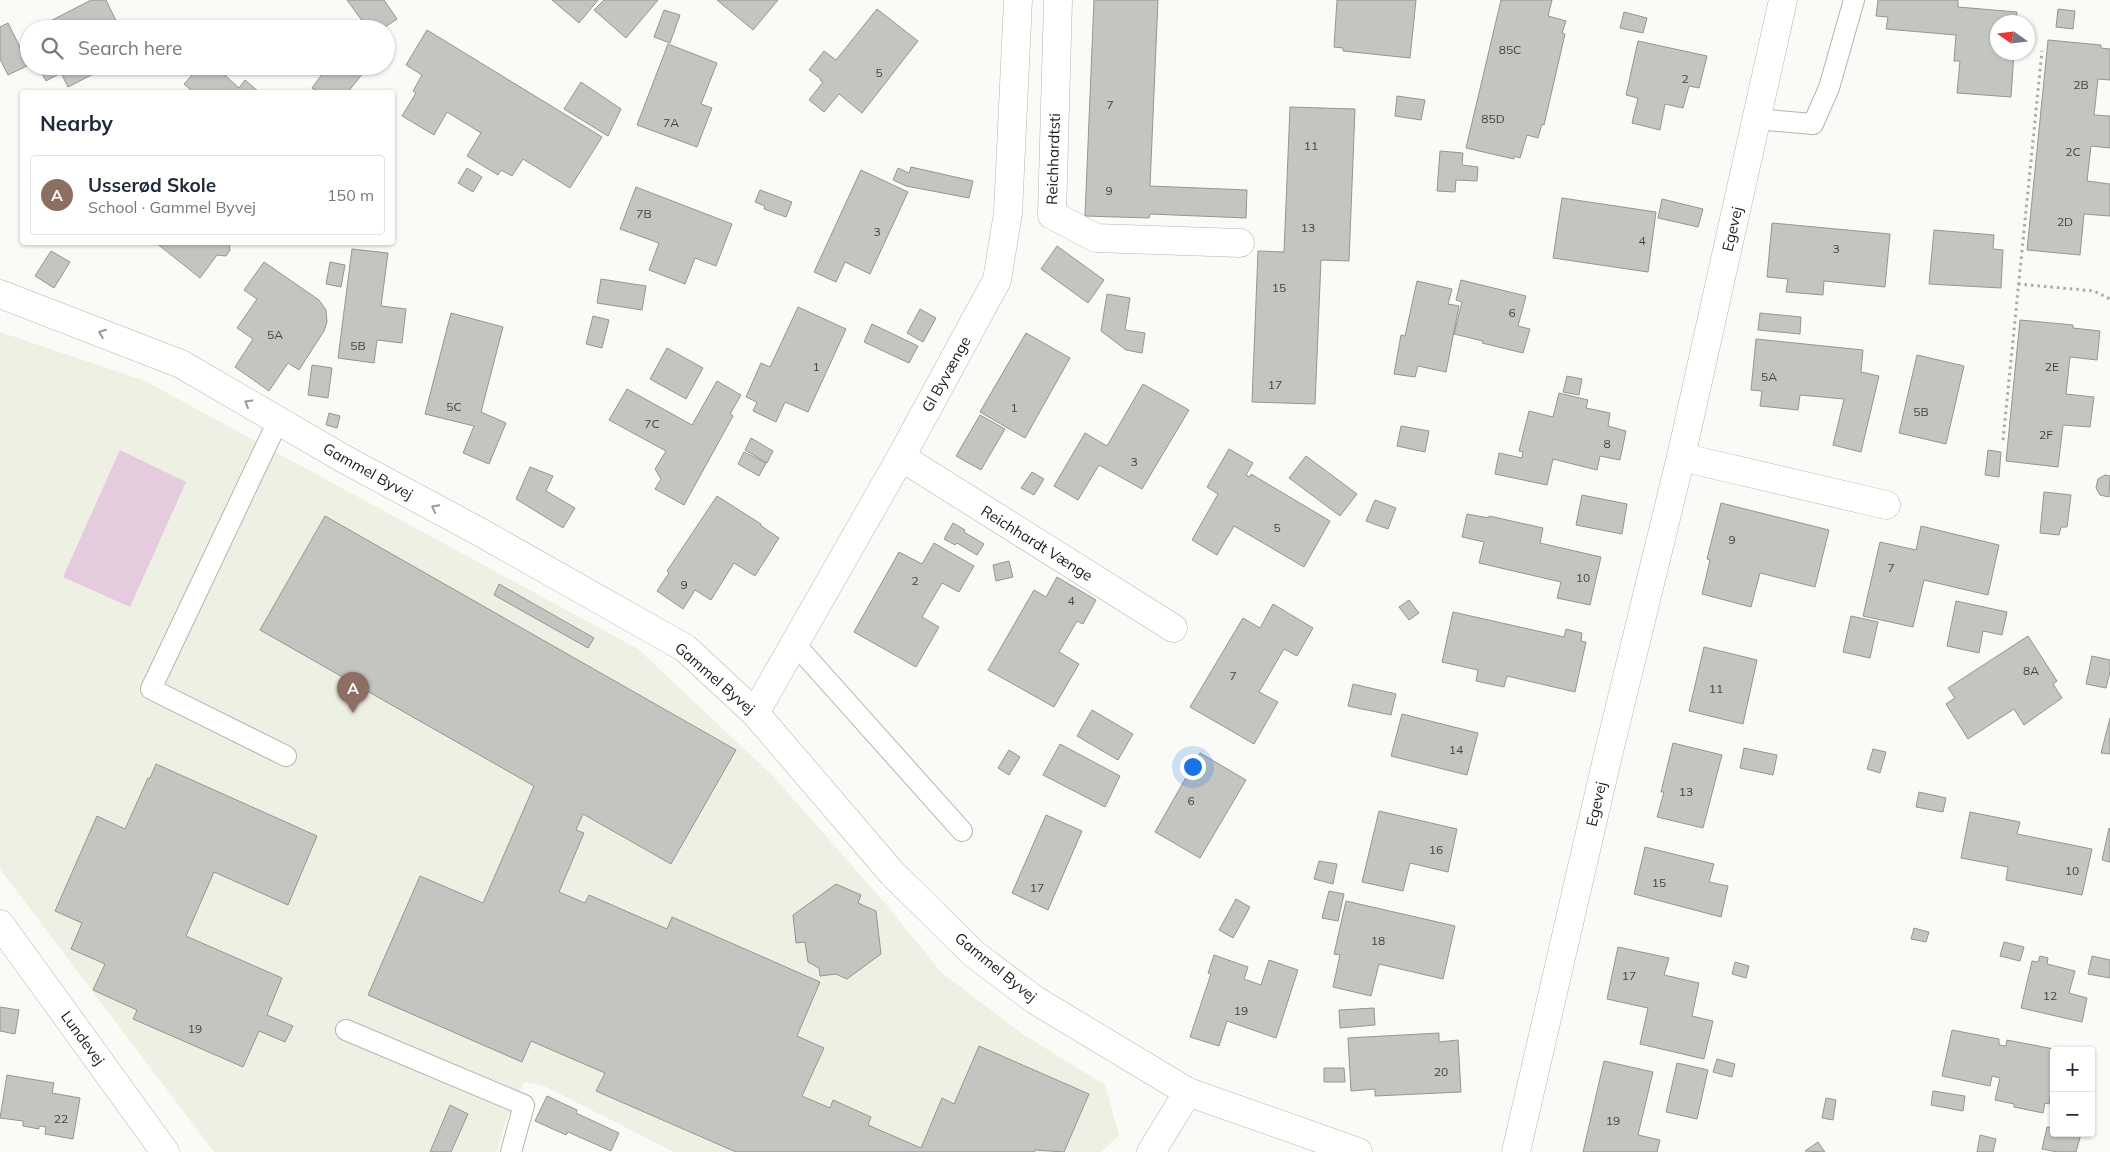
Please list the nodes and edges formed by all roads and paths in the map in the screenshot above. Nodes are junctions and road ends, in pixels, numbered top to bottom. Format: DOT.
graph roads {
  1 [pos="1018,0"];
  2 [pos="1058,0"];
  3 [pos="1783,0"];
  4 [pos="1854,0"];
  5 [pos="2042,52"];
  6 [pos="1756,119"];
  7 [pos="1240,243"];
  8 [pos="2018,284"];
  9 [pos="0,294"];
  10 [pos="2110,299"];
  11 [pos="278,421"];
  12 [pos="2003,440"];
  13 [pos="901,457"];
  14 [pos="1681,457"];
  15 [pos="1886,505"];
  16 [pos="1173,628"];
  17 [pos="794,643"];
  18 [pos="755,713"];
  19 [pos="286,756"];
  20 [pos="962,831"];
  21 [pos="0,924"];
  22 [pos="346,1030"];
  23 [pos="1188,1092"];
  24 [pos="165,1152"];
  25 [pos="511,1152"];
  26 [pos="1151,1152"];
  27 [pos="1356,1152"];
  28 [pos="1516,1152"];
  1 -- 13 [label="street, Gl Byvænge"];
  2 -- 7 [label="street, Reichhardtsti"];
  3 -- 6 [label="street, Egevej"];
  4 -- 6 [label="lane"];
  5 -- 8 [label="path"];
  6 -- 14 [label="street, Egevej"];
  8 -- 10 [label="path"];
  8 -- 12 [label="path"];
  11 -- 9 [label="street, Gammel Byvej, one-way"];
  18 -- 11 [label="street, Gammel Byvej, one-way"];
  11 -- 19 [label="lane"];
  13 -- 16 [label="street, Reichhardt Vænge"];
  13 -- 17 [label="street, Gl Byvænge"];
  14 -- 15 [label="street"];
  14 -- 28 [label="street, Egevej"];
  17 -- 18 [label="street, Gl Byvænge"];
  17 -- 20 [label="lane"];
  18 -- 23 [label="street, Gammel Byvej"];
  21 -- 24 [label="street, Lundevej"];
  22 -- 25 [label="lane"];
  23 -- 26 [label="street"];
  23 -- 27 [label="street, Gammel Byvej"];
}
